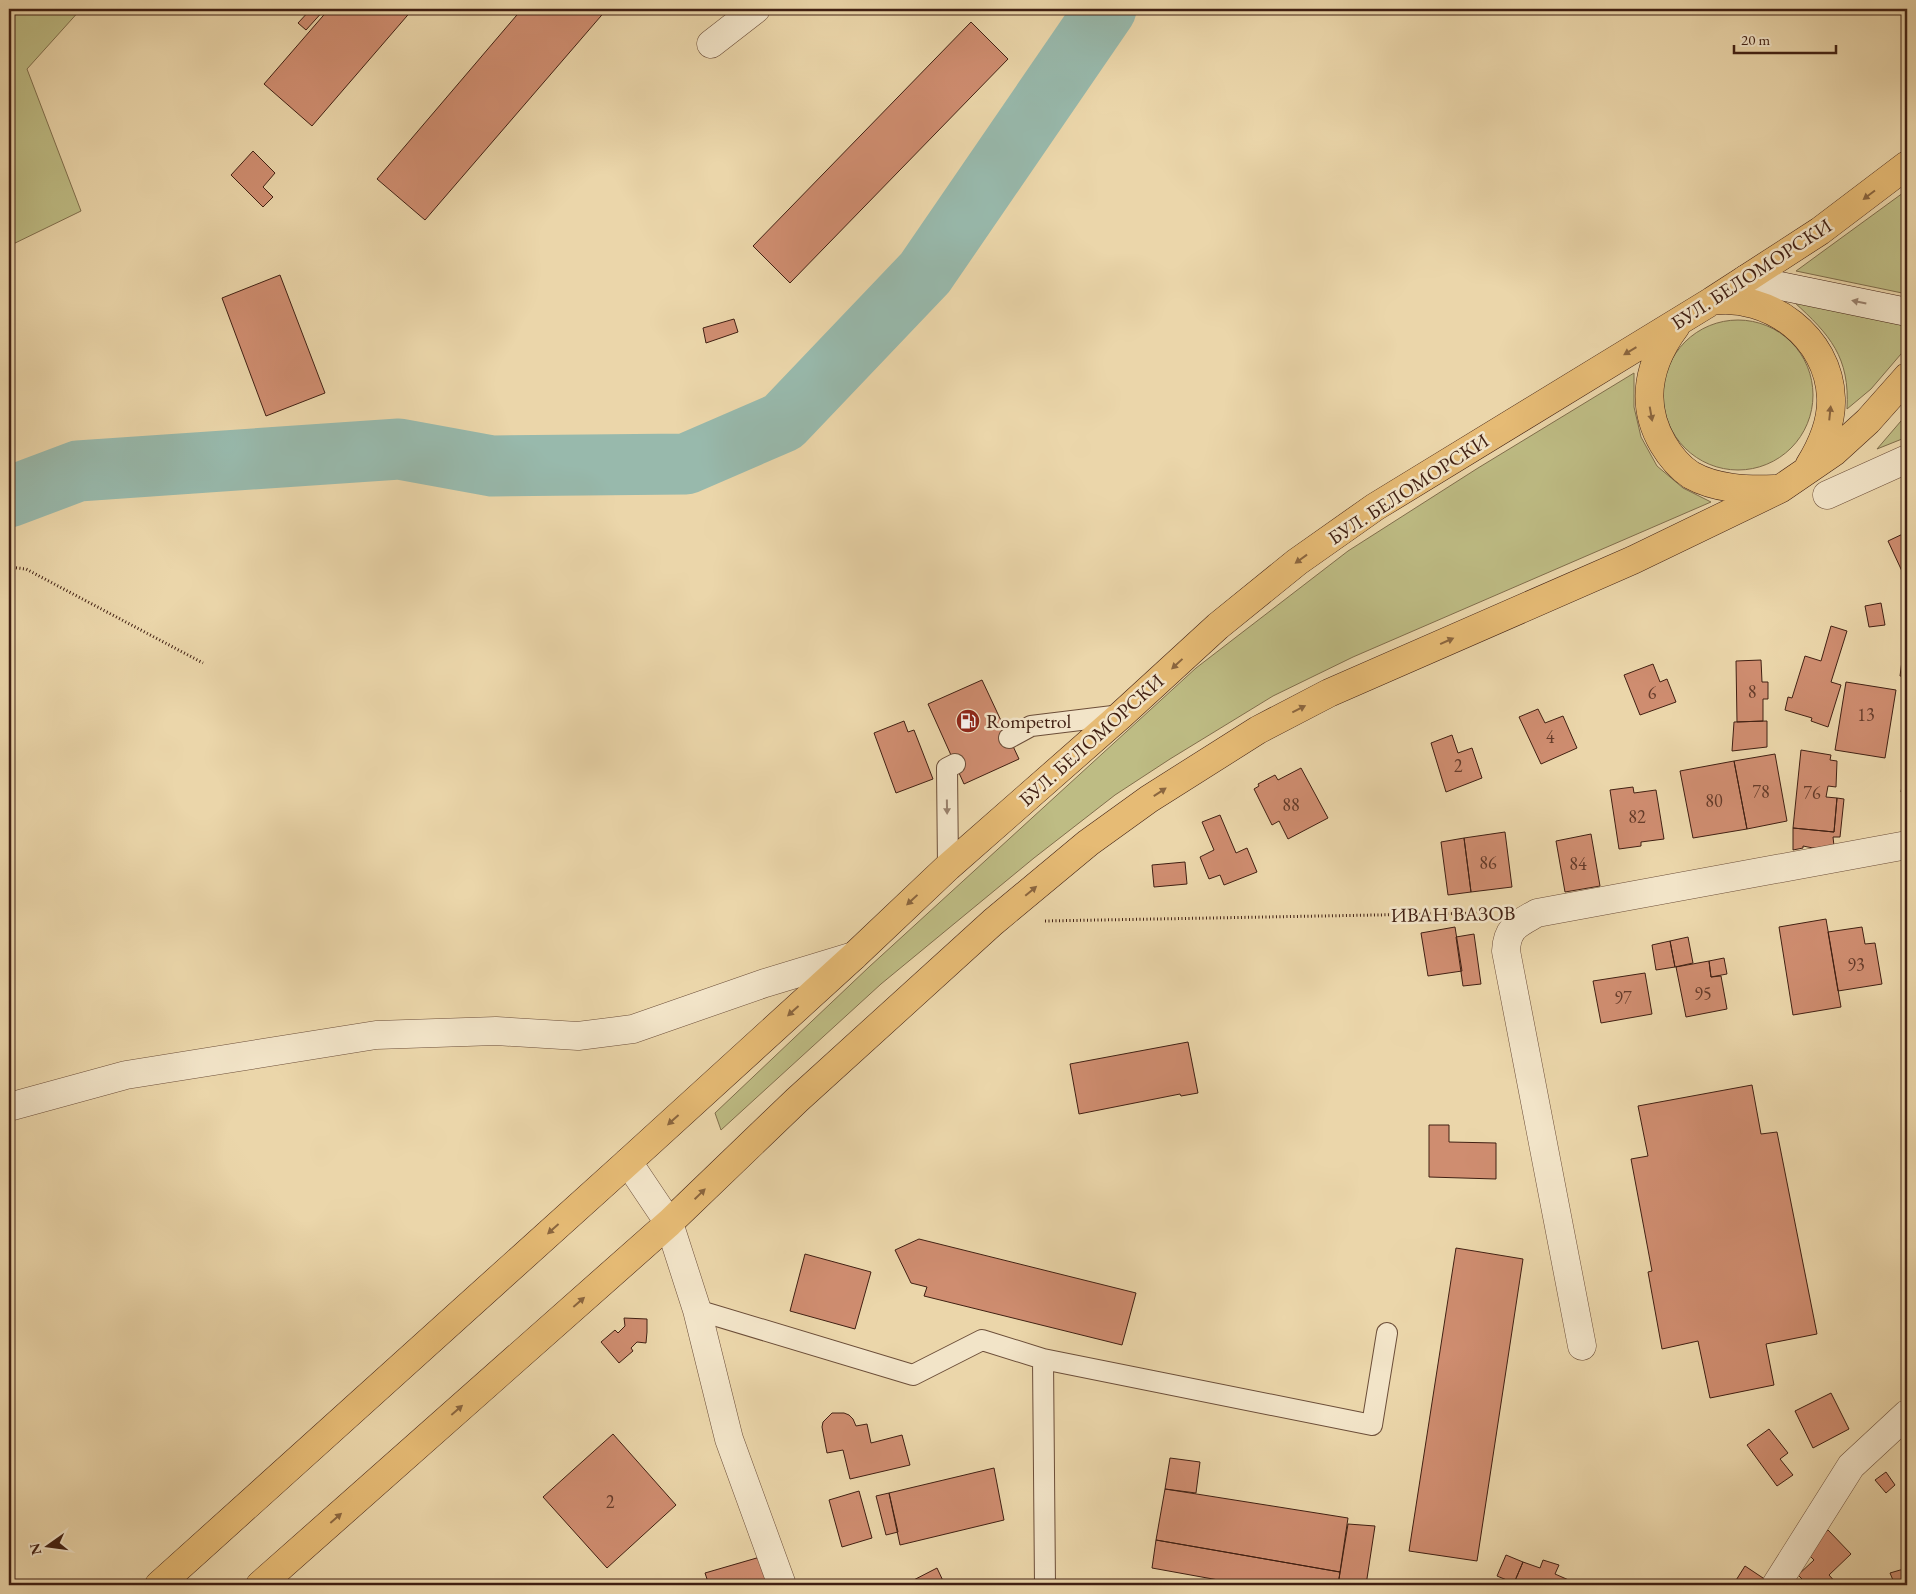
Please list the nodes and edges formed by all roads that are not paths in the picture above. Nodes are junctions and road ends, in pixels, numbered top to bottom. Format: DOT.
graph roads {
  1 [pos="756,9"];
  2 [pos="711,44"];
  3 [pos="1907,165"];
  4 [pos="1746,279"];
  5 [pos="1712,301"];
  6 [pos="1907,312"];
  7 [pos="1680,321"];
  8 [pos="1907,377"];
  9 [pos="1907,459"];
  10 [pos="1804,474"];
  11 [pos="1780,489"];
  12 [pos="1827,495"];
  13 [pos="1121,715"];
  14 [pos="1009,738"];
  15 [pos="955,764"];
  16 [pos="1907,845"];
  17 [pos="948,866"];
  18 [pos="854,956"];
  19 [pos="9,1107"];
  20 [pos="628,1162"];
  21 [pos="669,1223"];
  22 [pos="698,1310"];
  23 [pos="1387,1333"];
  24 [pos="1582,1346"];
  25 [pos="1043,1359"];
  26 [pos="1905,1421"];
  27 [pos="307,1543"];
  28 [pos="159,1585"];
  29 [pos="260,1585"];
  30 [pos="271,1585"];
  31 [pos="782,1585"];
  32 [pos="1045,1585"];
  33 [pos="1776,1585"];
  1 -- 2 [label="street"];
  3 -- 4 [label="main road, БУЛ. БЕЛОМОРСКИ, one-way"];
  4 -- 5 [label="main road, БУЛ. БЕЛОМОРСКИ"];
  6 -- 4 [label="street, one-way"];
  5 -- 7 [label="main road, БУЛ. БЕЛОМОРСКИ"];
  10 -- 5 [label="main road, one-way"];
  7 -- 11 [label="main road, one-way"];
  7 -- 13 [label="main road, БУЛ. БЕЛОМОРСКИ, one-way"];
  8 -- 10 [label="main road"];
  9 -- 12 [label="street"];
  10 -- 11 [label="main road"];
  21 -- 11 [label="main road, one-way"];
  13 -- 14 [label="lane"];
  13 -- 17 [label="main road, БУЛ. БЕЛОМОРСКИ"];
  15 -- 17 [label="lane, one-way"];
  16 -- 24 [label="street, ИВАН ВАЗОВ"];
  17 -- 18 [label="main road, БУЛ. БЕЛОМОРСКИ, one-way"];
  18 -- 19 [label="street"];
  18 -- 20 [label="main road, БУЛ. БЕЛОМОРСКИ, one-way"];
  20 -- 21 [label="street"];
  20 -- 28 [label="main road, БУЛ. БЕЛОМОРСКИ, one-way"];
  21 -- 22 [label="street"];
  27 -- 21 [label="main road, one-way"];
  22 -- 25 [label="lane"];
  22 -- 31 [label="street"];
  23 -- 25 [label="lane"];
  25 -- 32 [label="lane"];
  26 -- 33 [label="street"];
  27 -- 29 [label="main road"];
  27 -- 30 [label="lane"];
}
